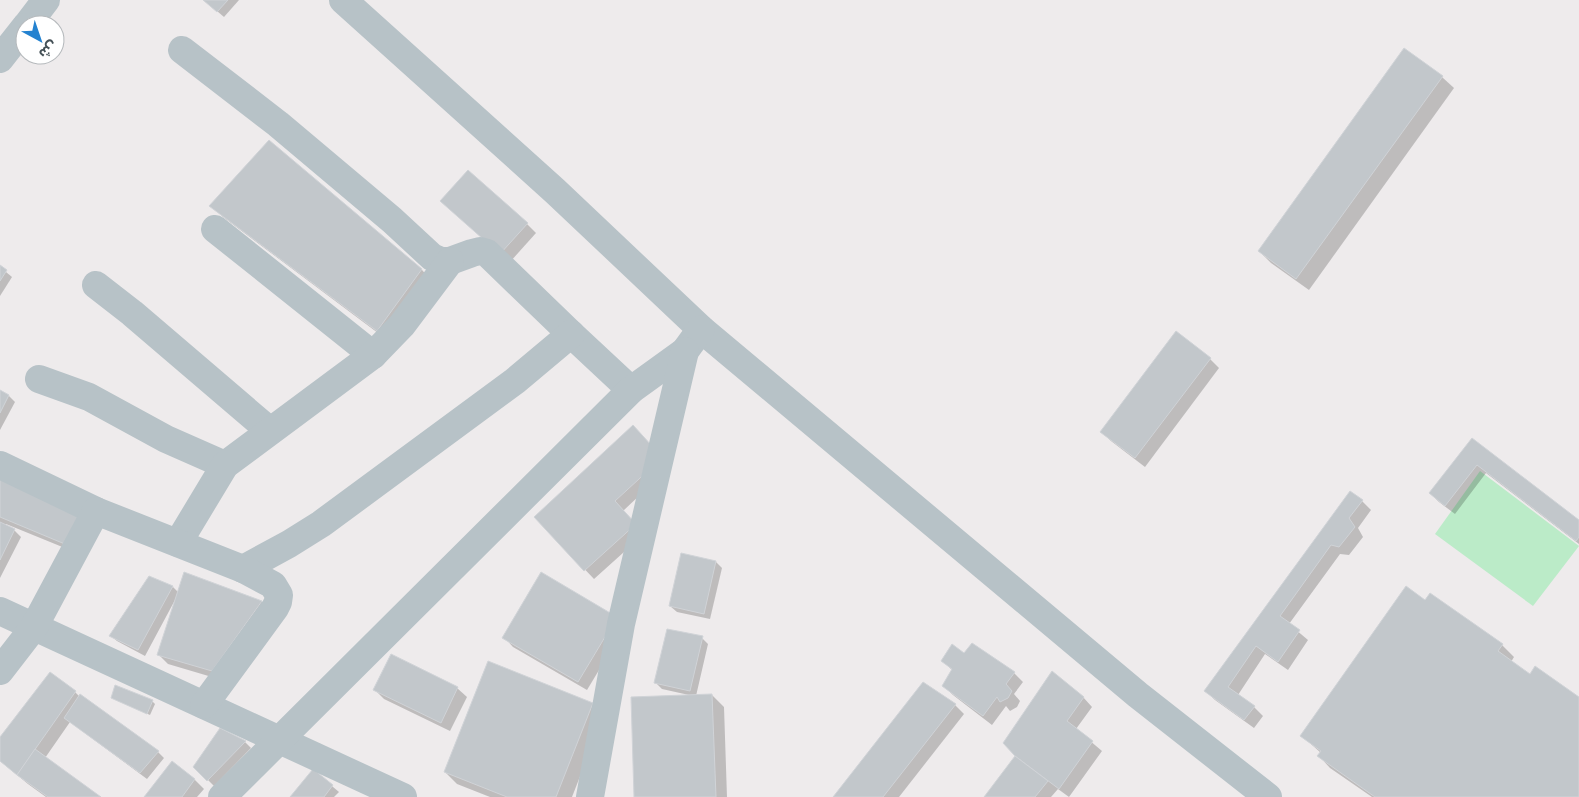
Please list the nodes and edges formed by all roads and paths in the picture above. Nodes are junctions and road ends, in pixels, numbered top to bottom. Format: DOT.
graph roads {
  1 [pos="46,0"];
  2 [pos="343,0"];
  3 [pos="34,15"];
  4 [pos="15,40"];
  5 [pos="182,50"];
  6 [pos="0,59"];
  7 [pos="215,229"];
  8 [pos="450,261"];
  9 [pos="96,286"];
  10 [pos="701,329"];
  11 [pos="571,334"];
  12 [pos="684,351"];
  13 [pos="373,355"];
  14 [pos="39,379"];
  15 [pos="631,390"];
  16 [pos="270,431"];
  17 [pos="0,465"];
  18 [pos="225,465"];
  19 [pos="96,511"];
  20 [pos="178,544"];
  21 [pos="243,569"];
  22 [pos="0,612"];
  23 [pos="34,627"];
  24 [pos="0,671"];
  25 [pos="204,705"];
  26 [pos="281,740"];
  27 [pos="222,797"];
  28 [pos="403,797"];
  29 [pos="590,797"];
  30 [pos="1268,797"];
  1 -- 3 [label="street"];
  2 -- 10 [label="street"];
  4 -- 6 [label="street"];
  5 -- 8 [label="street"];
  7 -- 13 [label="street"];
  8 -- 11 [label="street"];
  8 -- 13 [label="street"];
  9 -- 16 [label="street"];
  10 -- 12 [label="street"];
  10 -- 30 [label="street"];
  11 -- 15 [label="street"];
  11 -- 21 [label="street"];
  12 -- 15 [label="street"];
  12 -- 29 [label="street"];
  13 -- 16 [label="street"];
  14 -- 18 [label="street"];
  15 -- 26 [label="street"];
  16 -- 18 [label="street"];
  17 -- 19 [label="street"];
  18 -- 20 [label="street"];
  19 -- 20 [label="street"];
  19 -- 23 [label="street"];
  20 -- 21 [label="street"];
  21 -- 25 [label="street"];
  22 -- 23 [label="street"];
  23 -- 24 [label="street"];
  23 -- 25 [label="street"];
  25 -- 26 [label="street"];
  26 -- 27 [label="street"];
  26 -- 28 [label="street"];
}
